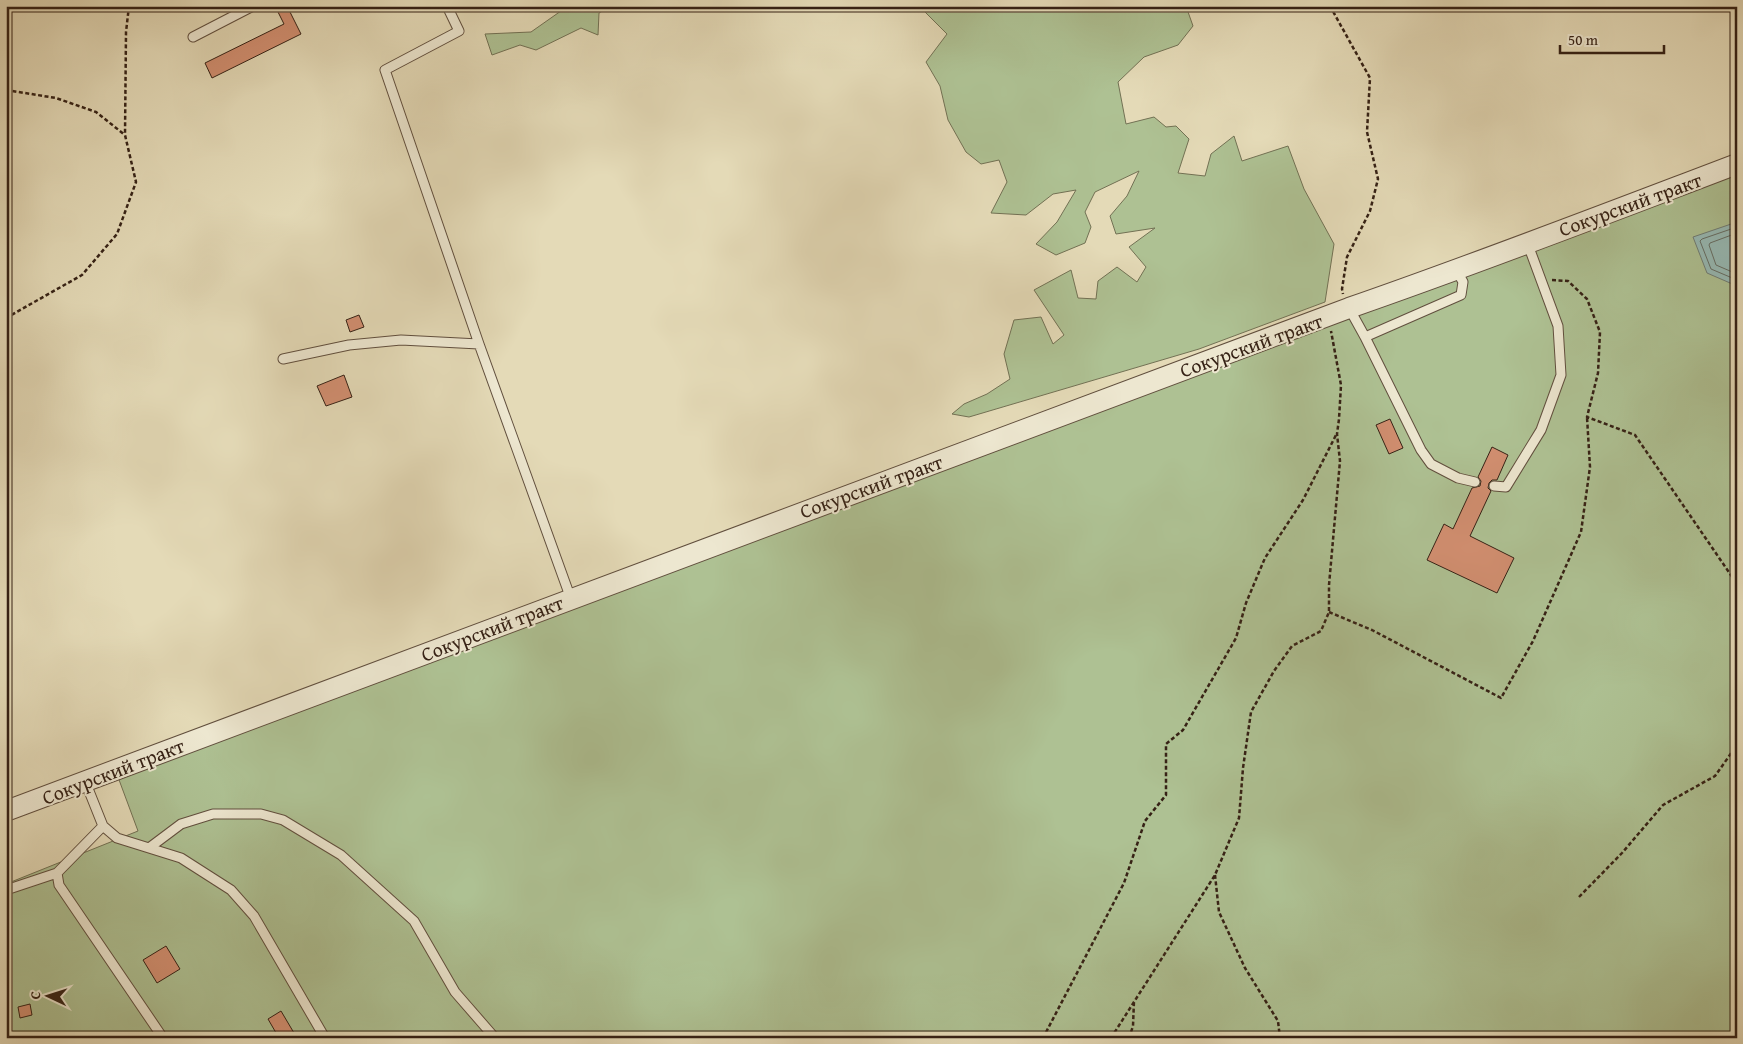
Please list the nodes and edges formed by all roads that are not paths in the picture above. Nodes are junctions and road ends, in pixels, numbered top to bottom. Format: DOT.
graph roads {
  1 [pos="253,6"];
  2 [pos="447,6"];
  3 [pos="193,37"];
  4 [pos="1737,164"];
  5 [pos="1527,242"];
  6 [pos="1457,271"];
  7 [pos="1349,308"];
  8 [pos="1365,337"];
  9 [pos="479,344"];
  10 [pos="283,359"];
  11 [pos="1475,482"];
  12 [pos="1494,486"];
  13 [pos="571,599"];
  14 [pos="85,781"];
  15 [pos="6,811"];
  16 [pos="103,826"];
  17 [pos="149,848"];
  18 [pos="57,873"];
  19 [pos="6,890"];
  20 [pos="163,1038"];
  21 [pos="325,1038"];
  22 [pos="495,1038"];
  1 -- 3 [label="lane"];
  2 -- 9 [label="lane"];
  4 -- 5 [label="street, Сокурский тракт"];
  5 -- 6 [label="street, Сокурский тракт"];
  5 -- 12 [label="lane"];
  6 -- 7 [label="street, Сокурский тракт"];
  6 -- 8 [label="lane"];
  7 -- 8 [label="lane"];
  7 -- 13 [label="street, Сокурский тракт"];
  8 -- 11 [label="lane"];
  9 -- 10 [label="lane"];
  9 -- 13 [label="lane"];
  13 -- 14 [label="street, Сокурский тракт"];
  14 -- 15 [label="street, Сокурский тракт"];
  14 -- 16 [label="lane"];
  16 -- 17 [label="lane"];
  16 -- 18 [label="lane"];
  17 -- 21 [label="lane"];
  17 -- 22 [label="lane"];
  18 -- 19 [label="lane"];
  18 -- 20 [label="lane"];
}
